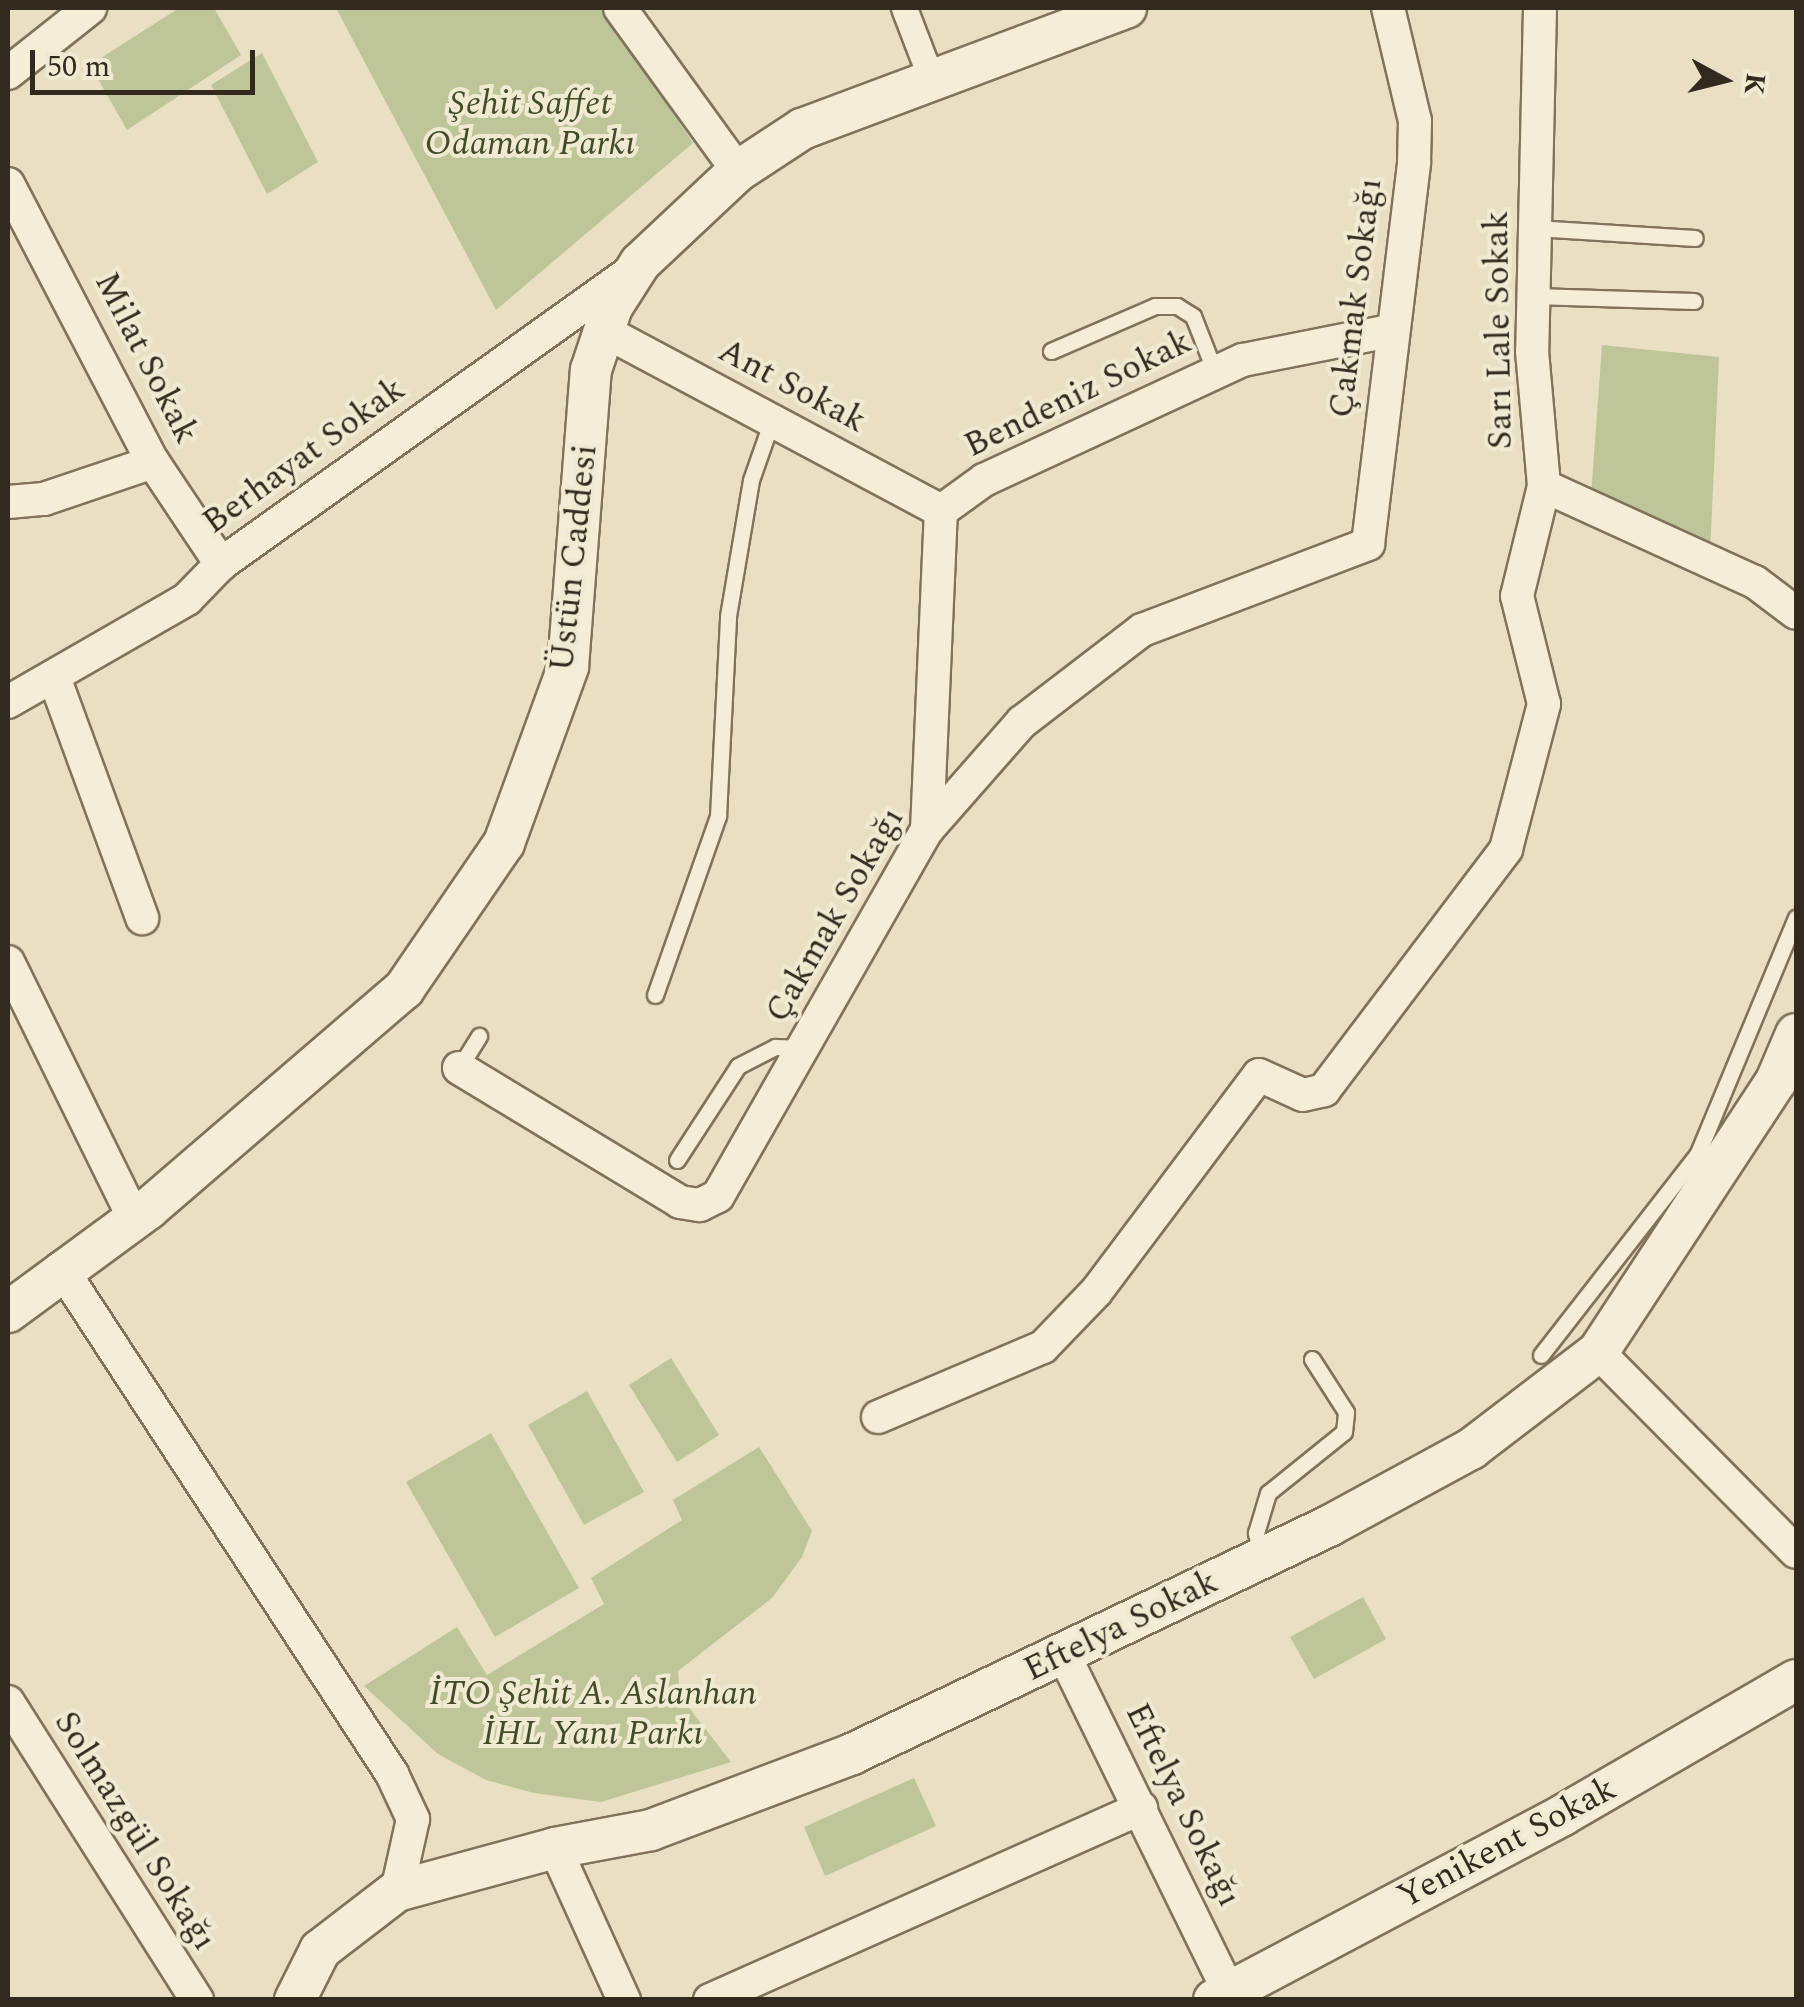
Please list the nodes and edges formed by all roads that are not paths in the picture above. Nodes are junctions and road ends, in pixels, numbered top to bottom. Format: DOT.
graph roads {
  1 [pos="90,8"];
  2 [pos="620,8"];
  3 [pos="904,8"];
  4 [pos="1126,8"];
  5 [pos="1388,8"];
  6 [pos="1540,8"];
  7 [pos="8,73"];
  8 [pos="932,80"];
  9 [pos="738,171"];
  10 [pos="8,184"];
  11 [pos="1535,228"];
  12 [pos="1695,238"];
  13 [pos="640,263"];
  14 [pos="1534,296"];
  15 [pos="1694,301"];
  16 [pos="1390,330"];
  17 [pos="604,331"];
  18 [pos="1051,351"];
  19 [pos="1215,372"];
  20 [pos="772,420"];
  21 [pos="153,462"];
  22 [pos="1544,486"];
  23 [pos="8,502"];
  24 [pos="941,512"];
  25 [pos="221,564"];
  26 [pos="1796,613"];
  27 [pos="54,677"];
  28 [pos="8,702"];
  29 [pos="927,830"];
  30 [pos="142,918"];
  31 [pos="1796,918"];
  32 [pos="8,962"];
  33 [pos="655,994"];
  34 [pos="1796,1034"];
  35 [pos="479,1036"];
  36 [pos="804,1048"];
  37 [pos="459,1068"];
  38 [pos="678,1160"];
  39 [pos="134,1218"];
  40 [pos="62,1268"];
  41 [pos="8,1312"];
  42 [pos="1598,1352"];
  43 [pos="1540,1355"];
  44 [pos="1312,1359"];
  45 [pos="878,1418"];
  46 [pos="1796,1552"];
  47 [pos="1263,1558"];
  48 [pos="1064,1655"];
  49 [pos="1796,1680"];
  50 [pos="8,1702"];
  51 [pos="1140,1808"];
  52 [pos="554,1848"];
  53 [pos="396,1891"];
  54 [pos="1222,1996"];
  55 [pos="293,1999"];
  56 [pos="197,2000"];
  57 [pos="624,2000"];
  58 [pos="710,2000"];
  1 -- 7 [label="street"];
  2 -- 9 [label="street"];
  3 -- 8 [label="street"];
  4 -- 8 [label="street, Üstün Caddesi"];
  5 -- 16 [label="street, Çakmak Sokağı"];
  6 -- 11 [label="street, Sarı Lale Sokak"];
  8 -- 9 [label="street, Üstün Caddesi"];
  9 -- 13 [label="street, Üstün Caddesi"];
  10 -- 21 [label="street, Milat Sokak"];
  11 -- 12 [label="lane"];
  11 -- 14 [label="street, Sarı Lale Sokak"];
  13 -- 17 [label="street, Üstün Caddesi"];
  13 -- 25 [label="street, Berhayat Sokak"];
  14 -- 15 [label="lane"];
  14 -- 22 [label="street, Sarı Lale Sokak"];
  16 -- 19 [label="street, Bendeniz Sokak"];
  16 -- 29 [label="street, Çakmak Sokağı"];
  17 -- 20 [label="street, Ant Sokak"];
  17 -- 39 [label="street, Üstün Caddesi"];
  18 -- 19 [label="lane"];
  19 -- 24 [label="street, Bendeniz Sokak"];
  20 -- 24 [label="street, Ant Sokak"];
  20 -- 33 [label="lane"];
  21 -- 23 [label="street"];
  21 -- 25 [label="street, Milat Sokak"];
  22 -- 26 [label="street, Sarı Lale Sokak"];
  22 -- 45 [label="street"];
  24 -- 29 [label="street"];
  25 -- 27 [label="street, Berhayat Sokak"];
  27 -- 28 [label="street, Berhayat Sokak"];
  27 -- 30 [label="street"];
  29 -- 36 [label="street, Çakmak Sokağı"];
  31 -- 43 [label="lane"];
  32 -- 39 [label="street"];
  34 -- 42 [label="street, Eftelya Sokak"];
  35 -- 37 [label="lane"];
  36 -- 37 [label="street, Çakmak Sokağı"];
  36 -- 38 [label="lane"];
  39 -- 40 [label="street, Üstün Caddesi"];
  40 -- 41 [label="street, Üstün Caddesi"];
  40 -- 53 [label="street"];
  42 -- 46 [label="street"];
  42 -- 47 [label="street, Eftelya Sokak"];
  44 -- 47 [label="lane"];
  47 -- 48 [label="street, Eftelya Sokak"];
  48 -- 51 [label="street, Eftelya Sokağı"];
  48 -- 52 [label="street, Eftelya Sokak"];
  49 -- 54 [label="street, Yenikent Sokak"];
  50 -- 56 [label="street, Solmazgül Sokağı"];
  51 -- 54 [label="street, Eftelya Sokağı"];
  51 -- 58 [label="street"];
  52 -- 53 [label="street, Eftelya Sokak"];
  52 -- 57 [label="street"];
  53 -- 55 [label="street, Eftelya Sokak"];
}
